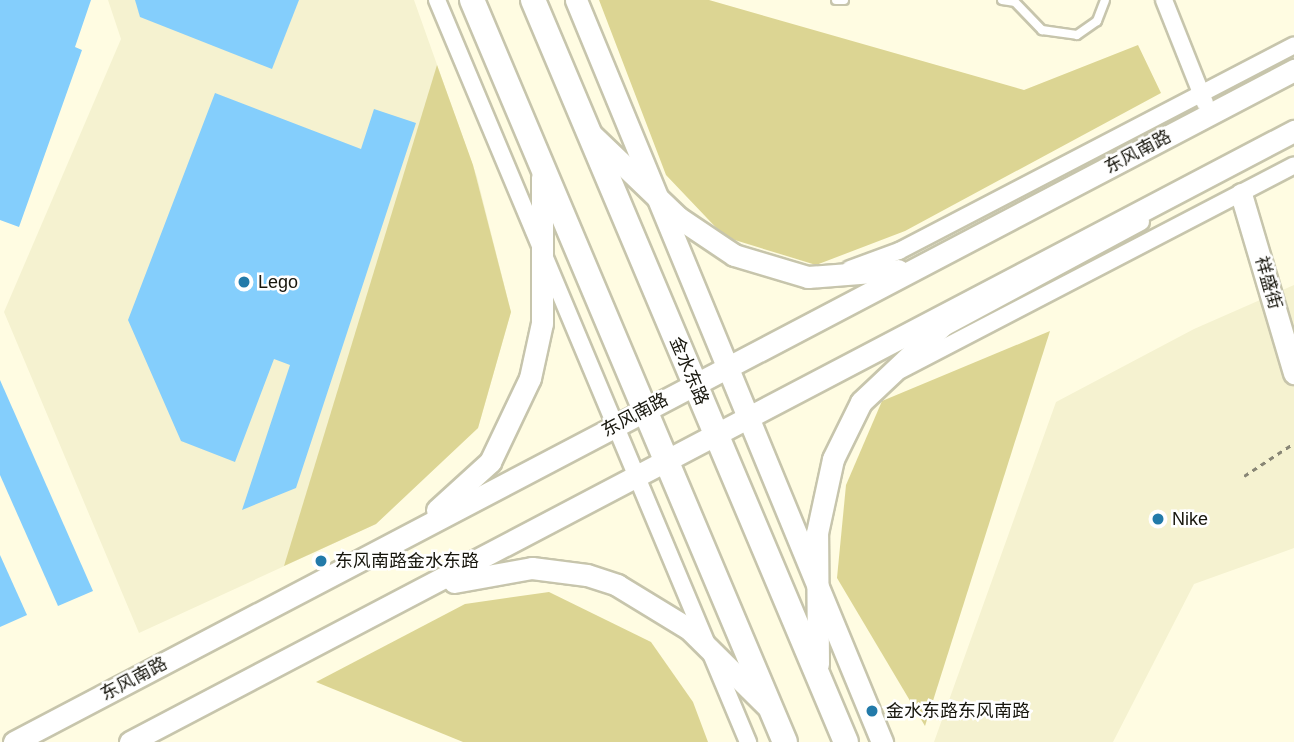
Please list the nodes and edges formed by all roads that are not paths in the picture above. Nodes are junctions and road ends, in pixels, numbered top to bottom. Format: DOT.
graph roads {
  1 [pos="437,0"];
  2 [pos="472,0"];
  3 [pos="533,0"];
  4 [pos="576,0"];
  5 [pos="836,0"];
  6 [pos="844,0"];
  7 [pos="1002,0"];
  8 [pos="1105,0"];
  9 [pos="1164,0"];
  10 [pos="1014,1"];
  11 [pos="1294,44"];
  12 [pos="1294,70"];
  13 [pos="1201,93"];
  14 [pos="1210,115"];
  15 [pos="588,131"];
  16 [pos="1294,131"];
  17 [pos="1294,138"];
  18 [pos="540,161"];
  19 [pos="1294,164"];
  20 [pos="1241,194"];
  21 [pos="657,197"];
  22 [pos="1161,210"];
  23 [pos="544,252"];
  24 [pos="930,261"];
  25 [pos="829,277"];
  26 [pos="968,301"];
  27 [pos="933,334"];
  28 [pos="727,368"];
  29 [pos="1294,373"];
  30 [pos="829,374"];
  31 [pos="880,380"];
  32 [pos="695,384"];
  33 [pos="645,410"];
  34 [pos="747,416"];
  35 [pos="616,426"];
  36 [pos="715,433"];
  37 [pos="666,459"];
  38 [pos="636,474"];
  39 [pos="407,536"];
  40 [pos="816,584"];
  41 [pos="383,608"];
  42 [pos="708,647"];
  43 [pos="820,680"];
  44 [pos="773,714"];
  45 [pos="15,742"];
  46 [pos="130,742"];
  47 [pos="748,742"];
  48 [pos="785,742"];
  49 [pos="846,742"];
  50 [pos="882,742"];
  1 -- 23 [label="street"];
  2 -- 18 [label="main road"];
  3 -- 15 [label="main road, 金水东路"];
  4 -- 21 [label="main road"];
  5 -- 6 [label="lane"];
  7 -- 10 [label="lane"];
  8 -- 10 [label="lane"];
  9 -- 13 [label="street"];
  11 -- 13 [label="street"];
  12 -- 14 [label="main road, 东风南路"];
  13 -- 14 [label="street"];
  13 -- 25 [label="street"];
  14 -- 24 [label="main road, 东风南路"];
  15 -- 21 [label="main road"];
  15 -- 32 [label="main road, 金水东路"];
  16 -- 26 [label="main road"];
  17 -- 22 [label="main road"];
  18 -- 23 [label="main road"];
  18 -- 33 [label="main road"];
  19 -- 20 [label="street"];
  20 -- 29 [label="main road, 祥盛街"];
  20 -- 31 [label="street"];
  21 -- 25 [label="main road"];
  21 -- 28 [label="main road"];
  22 -- 27 [label="street"];
  23 -- 35 [label="street"];
  23 -- 39 [label="main road"];
  24 -- 25 [label="main road"];
  24 -- 28 [label="main road, 东风南路"];
  26 -- 27 [label="main road"];
  26 -- 30 [label="main road"];
  27 -- 30 [label="street"];
  27 -- 31 [label="main road"];
  28 -- 32 [label="main road, 东风南路"];
  28 -- 34 [label="main road"];
  30 -- 34 [label="main road"];
  31 -- 40 [label="main road"];
  32 -- 33 [label="main road, 东风南路"];
  32 -- 36 [label="main road, 金水东路"];
  33 -- 35 [label="main road, 东风南路"];
  33 -- 37 [label="main road"];
  34 -- 36 [label="main road"];
  34 -- 40 [label="main road"];
  35 -- 38 [label="street"];
  35 -- 39 [label="main road, 东风南路"];
  36 -- 37 [label="main road"];
  36 -- 43 [label="main road, 金水东路"];
  37 -- 38 [label="main road"];
  37 -- 44 [label="main road"];
  38 -- 41 [label="main road"];
  38 -- 42 [label="street"];
  39 -- 45 [label="main road, 东风南路"];
  40 -- 43 [label="main road"];
  40 -- 50 [label="main road"];
  41 -- 42 [label="main road"];
  41 -- 46 [label="main road"];
  42 -- 44 [label="main road"];
  42 -- 47 [label="street"];
  43 -- 49 [label="main road, 金水东路"];
  44 -- 48 [label="main road"];
}
